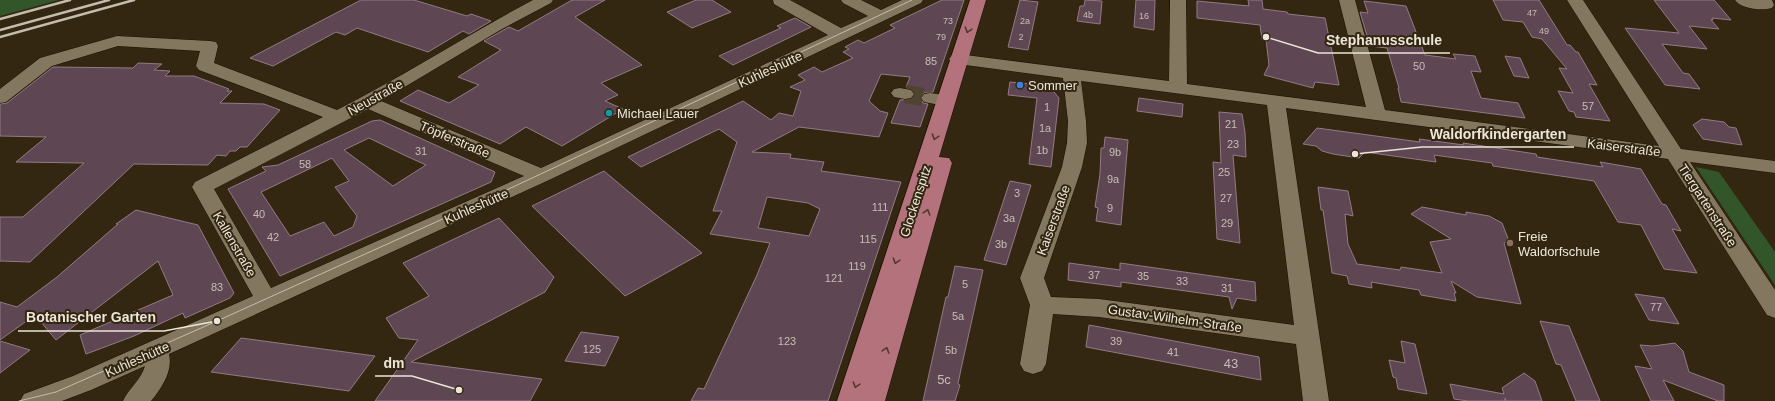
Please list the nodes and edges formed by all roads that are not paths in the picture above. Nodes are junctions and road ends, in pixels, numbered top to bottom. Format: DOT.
graph roads {
  1 [pos="545,0"];
  2 [pos="782,0"];
  3 [pos="849,0"];
  4 [pos="915,0"];
  5 [pos="978,0"];
  6 [pos="991,0"];
  7 [pos="1178,0"];
  8 [pos="1347,0"];
  9 [pos="1575,0"];
  10 [pos="1743,0"];
  11 [pos="1764,0"];
  12 [pos="881,16"];
  13 [pos="841,35"];
  14 [pos="965,60"];
  15 [pos="1071,74"];
  16 [pos="1178,89"];
  17 [pos="0,98"];
  18 [pos="367,102"];
  19 [pos="1276,102"];
  20 [pos="1377,115"];
  21 [pos="339,117"];
  22 [pos="1674,153"];
  23 [pos="1775,166"];
  24 [pos="542,176"];
  25 [pos="202,187"];
  26 [pos="267,300"];
  27 [pos="1042,305"];
  28 [pos="1775,309"];
  29 [pos="1307,336"];
  30 [pos="156,350"];
  31 [pos="1033,364"];
  32 [pos="33,401"];
  33 [pos="136,401"];
  34 [pos="851,401"];
  35 [pos="871,401"];
  36 [pos="1316,401"];
  1 -- 18 [label="street, Neustraße"];
  2 -- 13 [label="street"];
  3 -- 12 [label="street"];
  4 -- 12 [label="street, Kuhleshütte"];
  5 -- 14 [label="main road, Glockenspitz, one-way"];
  6 -- 14 [label="main road, Glockenspitz"];
  7 -- 16 [label="street"];
  8 -- 20 [label="street"];
  9 -- 22 [label="street, Tiergartenstraße"];
  10 -- 11 [label="street"];
  12 -- 13 [label="street, Kuhleshütte"];
  13 -- 24 [label="street, Kuhleshütte"];
  14 -- 15 [label="street, Kaiserstraße"];
  14 -- 34 [label="main road, Glockenspitz, one-way"];
  35 -- 14 [label="main road, Glockenspitz, one-way"];
  15 -- 16 [label="street, Kaiserstraße"];
  15 -- 27 [label="street, Kaiserstraße"];
  16 -- 19 [label="street, Kaiserstraße"];
  17 -- 21 [label="street"];
  18 -- 21 [label="street, Neustraße"];
  18 -- 24 [label="street, Töpferstraße"];
  19 -- 20 [label="street, Kaiserstraße"];
  19 -- 29 [label="street"];
  20 -- 22 [label="street, Kaiserstraße"];
  21 -- 25 [label="street, Neustraße"];
  22 -- 23 [label="street, Kaiserstraße"];
  22 -- 28 [label="street, Tiergartenstraße"];
  24 -- 26 [label="street, Kuhleshütte"];
  25 -- 26 [label="street, Kallenstraße"];
  26 -- 30 [label="street, Kuhleshütte"];
  27 -- 29 [label="street, Gustav-Wilhelm-Straße"];
  27 -- 31 [label="street, Kaiserstraße"];
  29 -- 36 [label="street"];
  30 -- 32 [label="street, Kuhleshütte"];
  30 -- 33 [label="street"];
}
